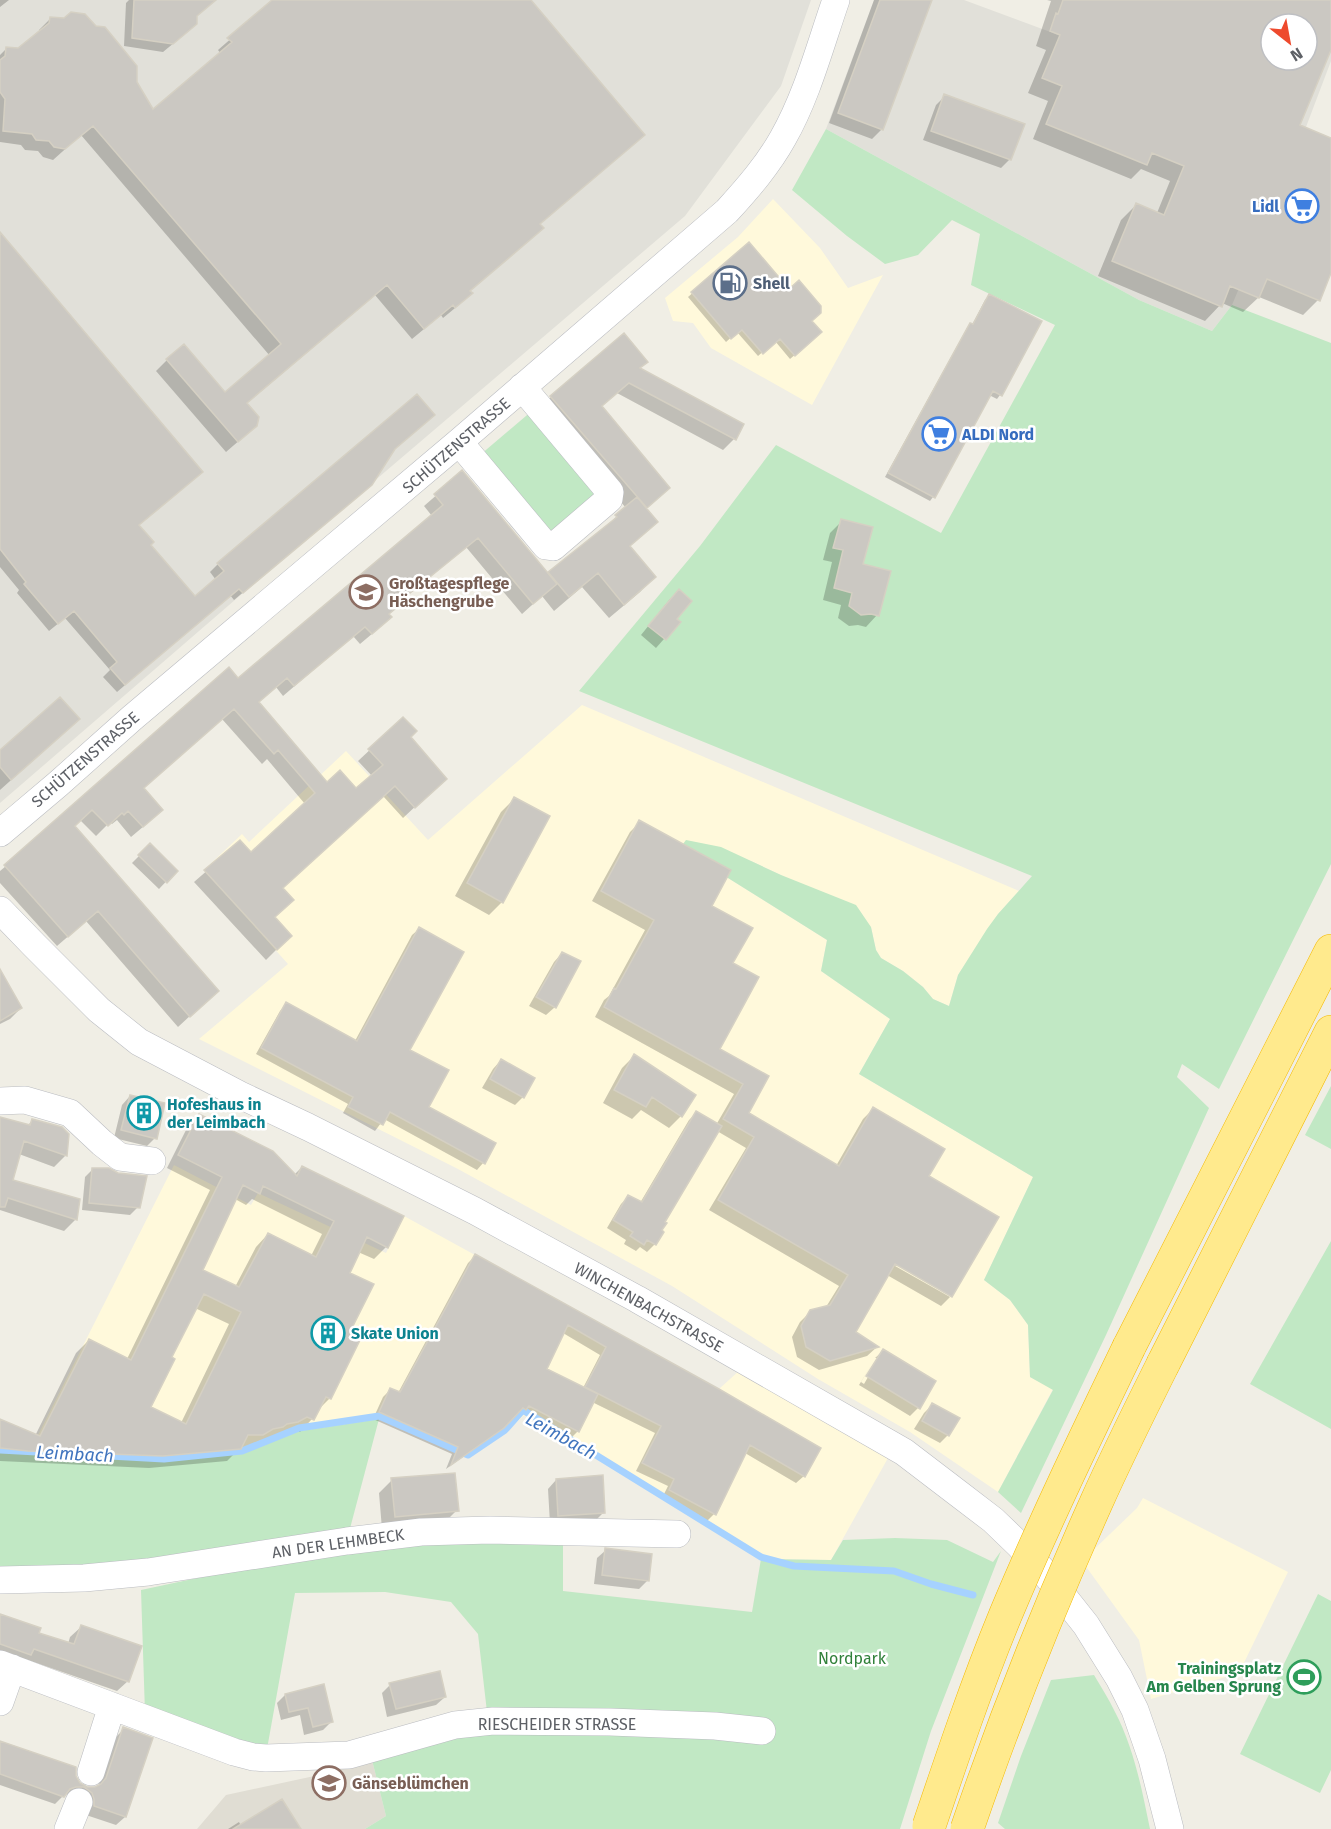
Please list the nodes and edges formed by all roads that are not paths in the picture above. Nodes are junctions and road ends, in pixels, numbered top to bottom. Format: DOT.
graph roads {
  1 [pos="836,0"];
  2 [pos="522,387"];
  3 [pos="459,442"];
  4 [pos="0,832"];
  5 [pos="0,910"];
  6 [pos="1331,951"];
  7 [pos="1331,1032"];
  8 [pos="0,1101"];
  9 [pos="152,1161"];
  10 [pos="677,1533"];
  11 [pos="0,1580"];
  12 [pos="6,1666"];
  13 [pos="0,1702"];
  14 [pos="112,1706"];
  15 [pos="762,1731"];
  16 [pos="91,1772"];
  17 [pos="80,1802"];
  18 [pos="929,1827"];
  19 [pos="68,1829"];
  20 [pos="967,1829"];
  21 [pos="1170,1829"];
  1 -- 2 [label="street, SCHÜTZENSTRASSE"];
  2 -- 3 [label="street, SCHÜTZENSTRASSE"];
  2 -- 3 [label="street"];
  3 -- 4 [label="street, SCHÜTZENSTRASSE"];
  5 -- 21 [label="street, WINCHENBACHSTRASSE"];
  6 -- 18 [label="highway, bridge"];
  7 -- 20 [label="highway, bridge"];
  8 -- 9 [label="street"];
  10 -- 11 [label="street, AN DER LEHMBECK"];
  12 -- 13 [label="street, RIESCHEIDER STRASSE"];
  12 -- 14 [label="street, RIESCHEIDER STRASSE"];
  14 -- 15 [label="street, RIESCHEIDER STRASSE"];
  14 -- 16 [label="street"];
  17 -- 19 [label="street"];
}
